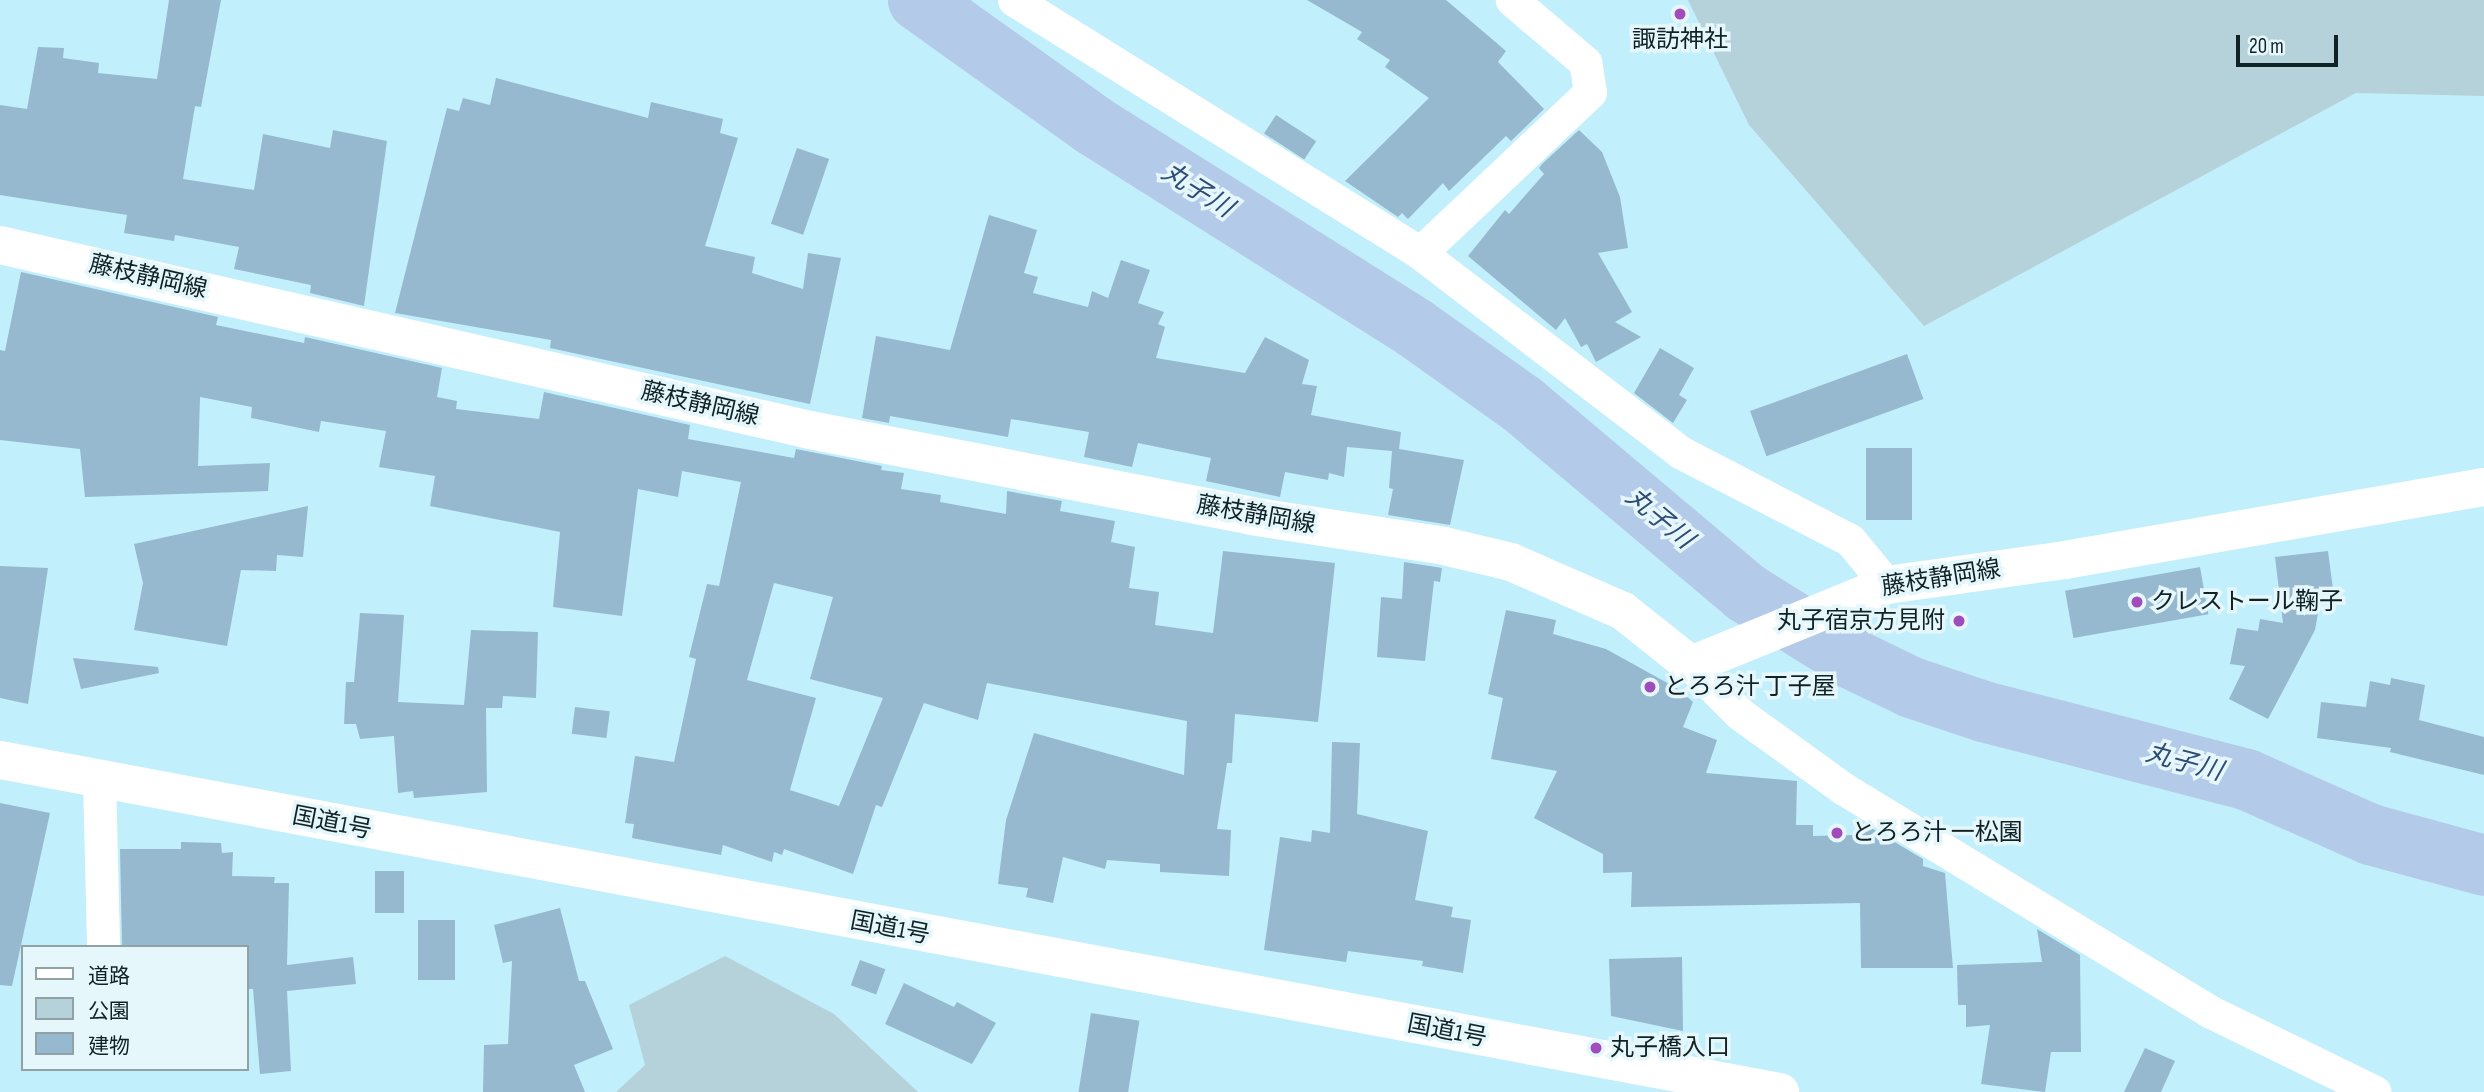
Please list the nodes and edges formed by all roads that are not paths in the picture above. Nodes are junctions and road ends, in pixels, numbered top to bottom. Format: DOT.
graph roads {
  1 [pos="1014,0"];
  2 [pos="1512,0"];
  3 [pos="0,245"];
  4 [pos="1420,253"];
  5 [pos="2484,487"];
  6 [pos="1871,589"];
  7 [pos="1691,665"];
  8 [pos="0,760"];
  9 [pos="99,779"];
  10 [pos="103,945"];
  11 [pos="1780,1092"];
  12 [pos="2375,1092"];
  1 -- 4 [label="street"];
  2 -- 4 [label="street"];
  3 -- 7 [label="main road, 藤枝静岡線"];
  4 -- 6 [label="street"];
  5 -- 6 [label="main road, 藤枝静岡線"];
  6 -- 7 [label="main road, 藤枝静岡線"];
  7 -- 12 [label="street"];
  8 -- 9 [label="main road, 国道1号"];
  9 -- 10 [label="street"];
  9 -- 11 [label="main road, 国道1号"];
}
